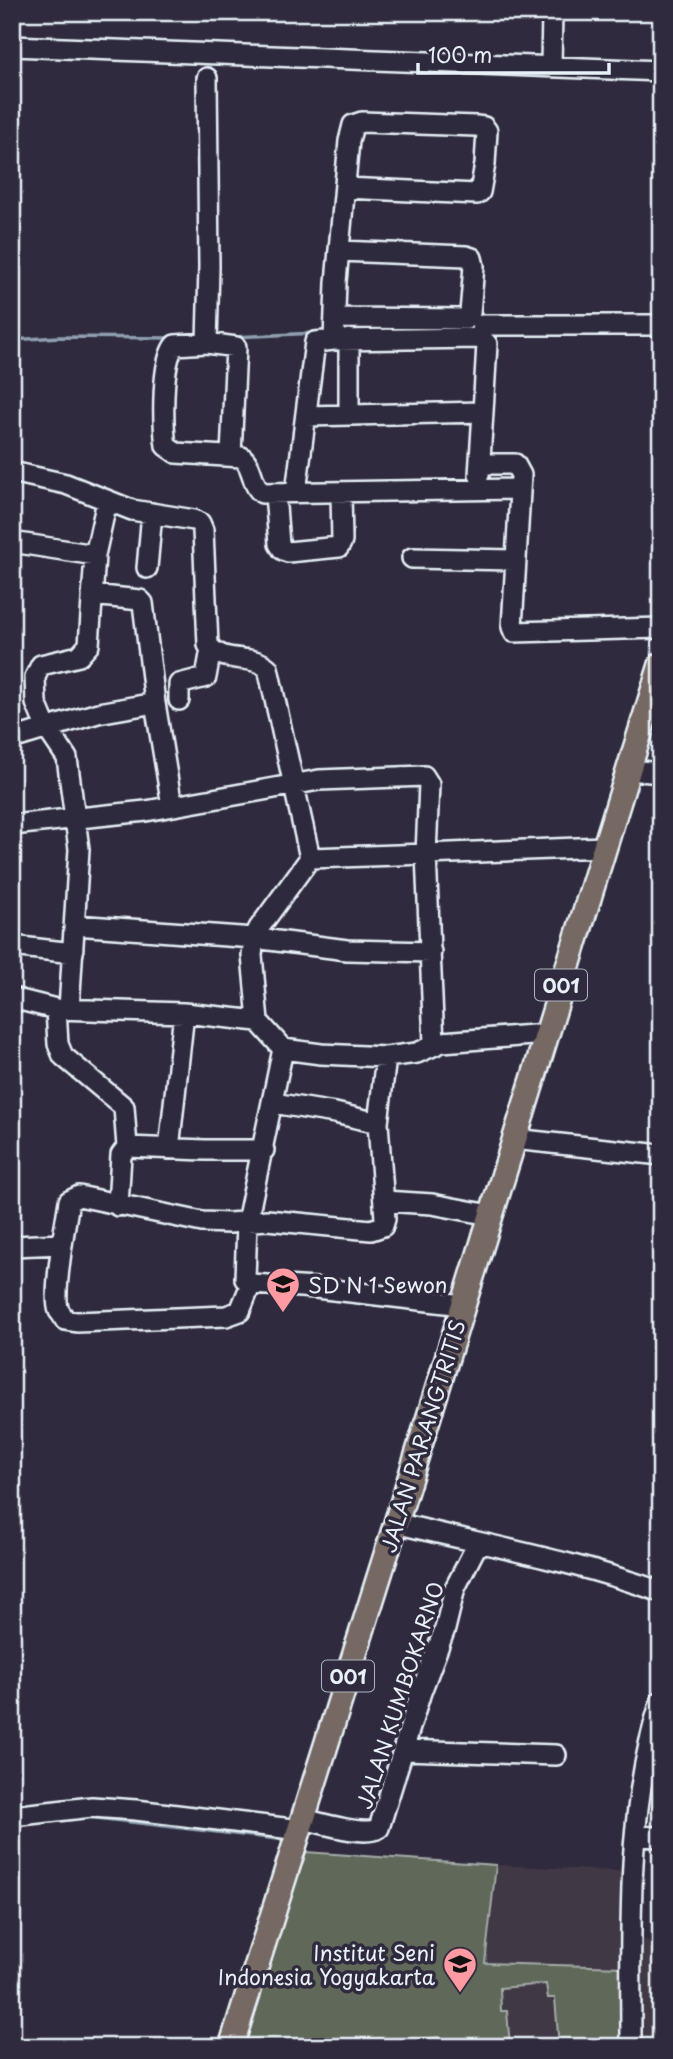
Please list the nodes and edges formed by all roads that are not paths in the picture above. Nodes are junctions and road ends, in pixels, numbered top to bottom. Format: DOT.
graph roads {
  1 [pos="552,12"];
  2 [pos="12,46"];
  3 [pos="551,66"];
  4 [pos="661,71"];
  5 [pos="207,78"];
  6 [pos="345,188"];
  7 [pos="340,251"];
  8 [pos="482,325"];
  9 [pos="661,325"];
  10 [pos="337,331"];
  11 [pos="207,337"];
  12 [pos="483,412"];
  13 [pos="349,414"];
  14 [pos="306,416"];
  15 [pos="231,455"];
  16 [pos="480,464"];
  17 [pos="12,472"];
  18 [pos="479,489"];
  19 [pos="520,489"];
  20 [pos="296,492"];
  21 [pos="341,492"];
  22 [pos="275,494"];
  23 [pos="107,501"];
  24 [pos="152,513"];
  25 [pos="12,542"];
  26 [pos="95,555"];
  27 [pos="412,558"];
  28 [pos="514,560"];
  29 [pos="147,568"];
  30 [pos="92,595"];
  31 [pos="661,628"];
  32 [pos="211,649"];
  33 [pos="661,665"];
  34 [pos="179,699"];
  35 [pos="155,703"];
  36 [pos="46,727"];
  37 [pos="12,739"];
  38 [pos="629,770"];
  39 [pos="661,773"];
  40 [pos="293,783"];
  41 [pos="172,806"];
  42 [pos="76,819"];
  43 [pos="12,825"];
  44 [pos="604,847"];
  45 [pos="426,854"];
  46 [pos="310,858"];
  47 [pos="75,925"];
  48 [pos="254,938"];
  49 [pos="12,946"];
  50 [pos="431,952"];
  51 [pos="73,953"];
  52 [pos="12,998"];
  53 [pos="62,1009"];
  54 [pos="184,1013"];
  55 [pos="258,1021"];
  56 [pos="546,1034"];
  57 [pos="434,1044"];
  58 [pos="283,1049"];
  59 [pos="386,1057"];
  60 [pos="272,1103"];
  61 [pos="378,1123"];
  62 [pos="514,1139"];
  63 [pos="127,1147"];
  64 [pos="169,1149"];
  65 [pos="264,1150"];
  66 [pos="661,1156"];
  67 [pos="384,1201"];
  68 [pos="118,1206"];
  69 [pos="491,1215"];
  70 [pos="247,1222"];
  71 [pos="62,1244"];
  72 [pos="12,1246"];
  73 [pos="251,1284"];
  74 [pos="463,1305"];
  75 [pos="396,1523"];
  76 [pos="478,1543"];
  77 [pos="661,1592"];
  78 [pos="661,1701"];
  79 [pos="403,1750"];
  80 [pos="655,1751"];
  81 [pos="556,1755"];
  82 [pos="12,1816"];
  83 [pos="302,1825"];
  84 [pos="636,1836"];
  85 [pos="661,1837"];
  86 [pos="231,2047"];
  87 [pos="631,2047"];
  1 -- 3 [label="street"];
  2 -- 3 [label="street"];
  3 -- 4 [label="street"];
  5 -- 11 [label="street"];
  6 -- 6 [label="street"];
  6 -- 7 [label="street"];
  7 -- 10 [label="street"];
  7 -- 10 [label="street"];
  8 -- 9 [label="street"];
  10 -- 12 [label="street"];
  10 -- 13 [label="street"];
  10 -- 14 [label="street"];
  11 -- 15 [label="street"];
  11 -- 15 [label="street"];
  12 -- 13 [label="street"];
  12 -- 16 [label="street"];
  13 -- 14 [label="street"];
  14 -- 20 [label="street"];
  15 -- 22 [label="street"];
  16 -- 18 [label="street"];
  16 -- 19 [label="street"];
  17 -- 23 [label="street"];
  18 -- 19 [label="street"];
  18 -- 21 [label="street"];
  19 -- 28 [label="street"];
  20 -- 21 [label="street"];
  20 -- 22 [label="street"];
  21 -- 22 [label="street"];
  23 -- 24 [label="street"];
  23 -- 26 [label="street"];
  24 -- 29 [label="street"];
  24 -- 32 [label="street"];
  25 -- 26 [label="street"];
  26 -- 30 [label="street"];
  27 -- 28 [label="street"];
  28 -- 31 [label="street"];
  30 -- 35 [label="street"];
  30 -- 36 [label="street"];
  32 -- 34 [label="street"];
  32 -- 40 [label="street"];
  33 -- 38 [label="main road, JALAN PARANGTRITIS / 001"];
  35 -- 36 [label="street"];
  35 -- 41 [label="street"];
  36 -- 37 [label="street"];
  36 -- 42 [label="street"];
  38 -- 39 [label="street"];
  38 -- 44 [label="main road, JALAN PARANGTRITIS / 001"];
  40 -- 41 [label="street"];
  40 -- 45 [label="street"];
  40 -- 46 [label="street"];
  41 -- 42 [label="street"];
  42 -- 43 [label="street"];
  42 -- 47 [label="street"];
  44 -- 45 [label="street"];
  44 -- 56 [label="main road, JALAN PARANGTRITIS / 001"];
  45 -- 46 [label="street"];
  45 -- 50 [label="street"];
  46 -- 48 [label="street"];
  47 -- 48 [label="street"];
  47 -- 51 [label="street"];
  48 -- 50 [label="street"];
  48 -- 55 [label="street"];
  49 -- 51 [label="street"];
  50 -- 57 [label="street"];
  51 -- 53 [label="street"];
  52 -- 53 [label="street"];
  53 -- 54 [label="street"];
  53 -- 63 [label="street"];
  54 -- 55 [label="street"];
  54 -- 64 [label="street"];
  55 -- 58 [label="street"];
  56 -- 57 [label="street"];
  56 -- 62 [label="main road, JALAN PARANGTRITIS / 001"];
  57 -- 59 [label="street"];
  58 -- 59 [label="street"];
  58 -- 60 [label="street"];
  59 -- 61 [label="street"];
  60 -- 61 [label="street"];
  60 -- 65 [label="street"];
  61 -- 67 [label="street"];
  62 -- 66 [label="street"];
  62 -- 69 [label="main road, JALAN PARANGTRITIS / 001"];
  63 -- 64 [label="street"];
  63 -- 68 [label="street"];
  64 -- 65 [label="street"];
  65 -- 70 [label="street"];
  67 -- 69 [label="street"];
  67 -- 70 [label="street"];
  68 -- 70 [label="street"];
  68 -- 71 [label="street"];
  69 -- 74 [label="main road, JALAN PARANGTRITIS / 001"];
  70 -- 73 [label="street"];
  71 -- 72 [label="street"];
  71 -- 73 [label="street"];
  73 -- 74 [label="street"];
  74 -- 75 [label="main road, JALAN PARANGTRITIS / 001"];
  75 -- 76 [label="street"];
  75 -- 83 [label="main road, JALAN PARANGTRITIS / 001"];
  76 -- 77 [label="street"];
  76 -- 79 [label="street, JALAN KUMBOKARNO"];
  78 -- 80 [label="street"];
  79 -- 81 [label="street"];
  79 -- 83 [label="street, JALAN KUMBOKARNO"];
  80 -- 84 [label="street"];
  82 -- 83 [label="street"];
  83 -- 86 [label="main road, JALAN PARANGTRITIS / 001"];
  84 -- 85 [label="street"];
  84 -- 87 [label="street"];
}
